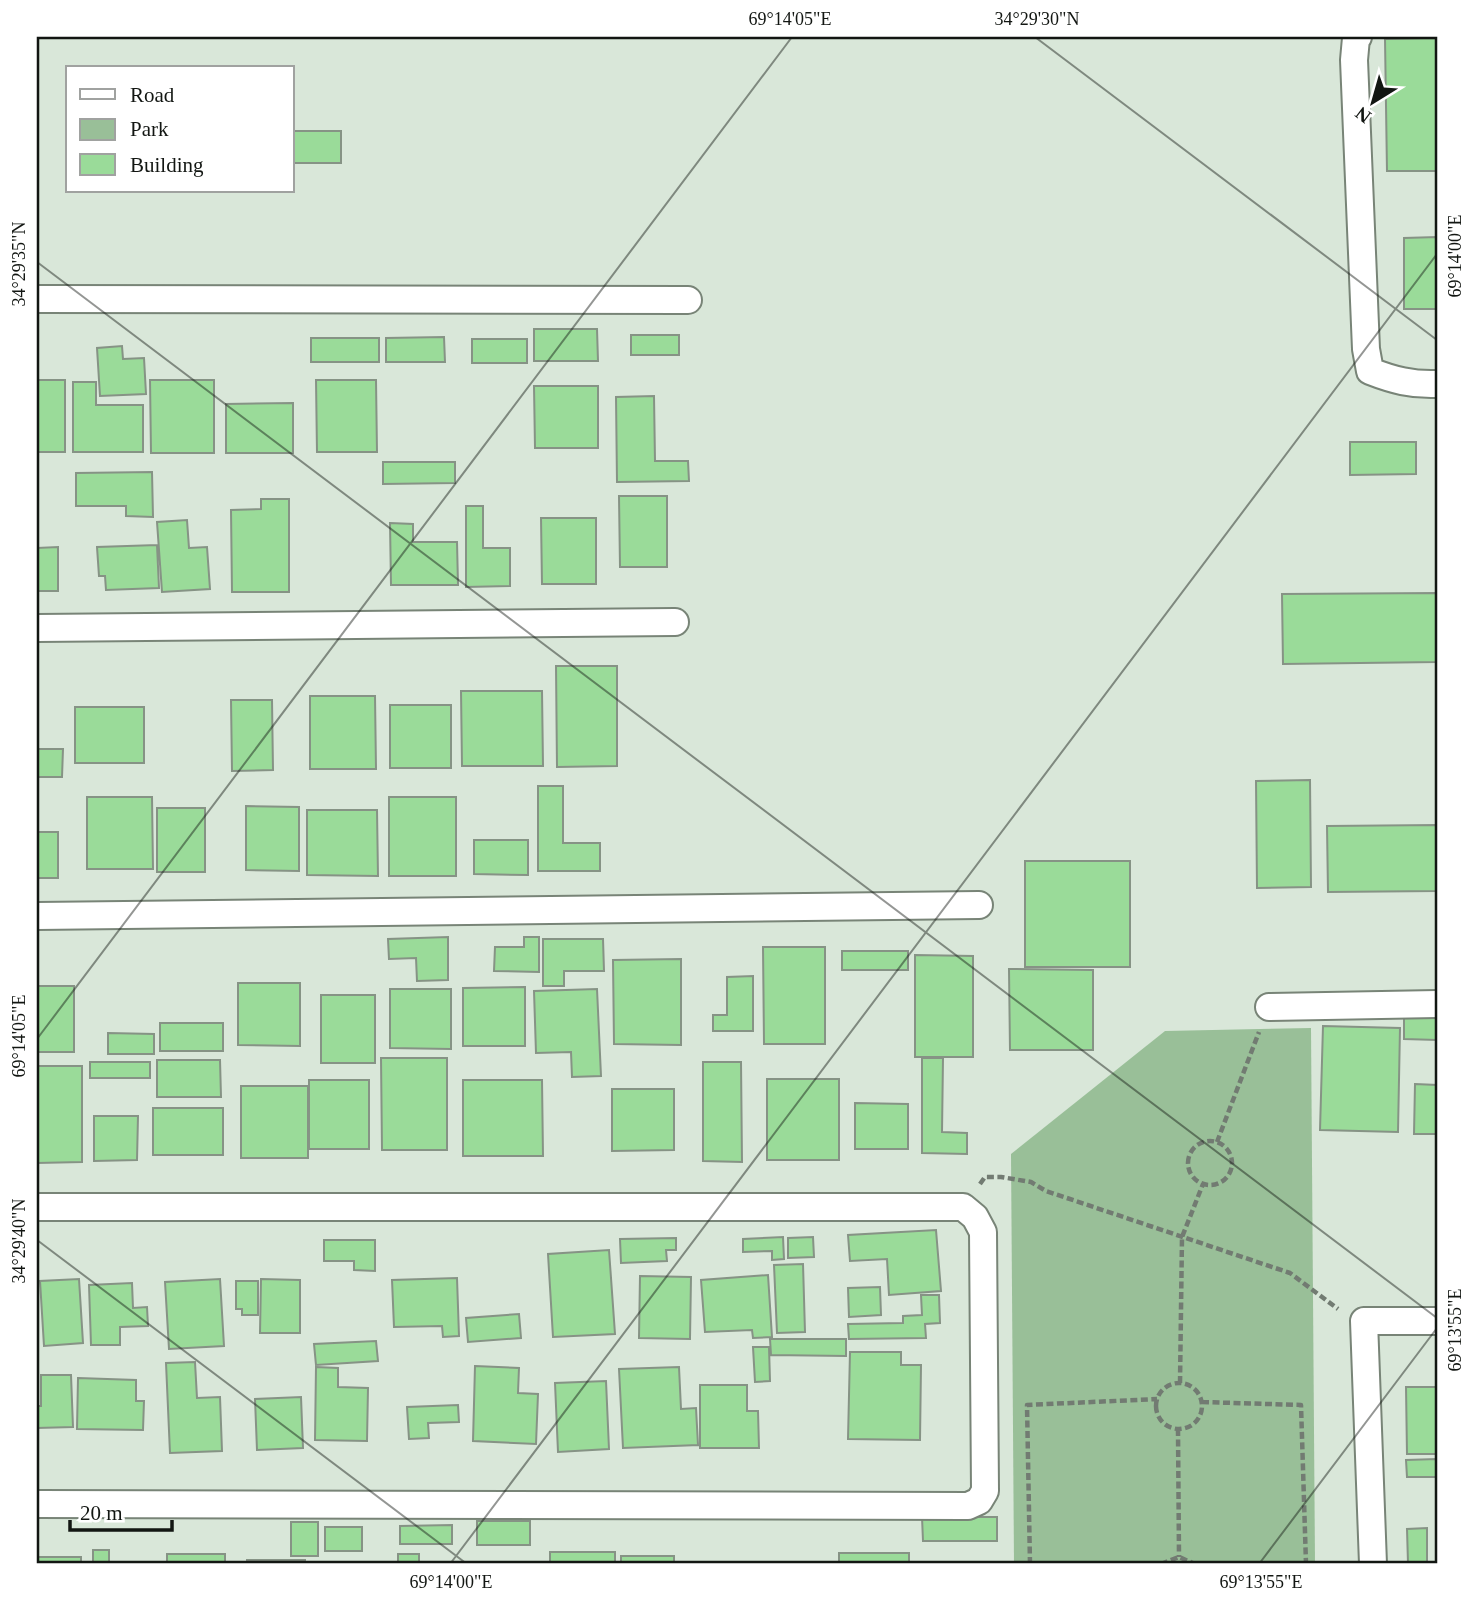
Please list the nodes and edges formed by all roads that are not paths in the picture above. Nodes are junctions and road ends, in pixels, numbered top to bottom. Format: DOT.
graph roads {
  1 [pos="1358,37"];
  2 [pos="37,299"];
  3 [pos="688,300"];
  4 [pos="1437,384"];
  5 [pos="675,622"];
  6 [pos="37,628"];
  7 [pos="979,905"];
  8 [pos="37,916"];
  9 [pos="1437,1004"];
  10 [pos="1269,1007"];
  11 [pos="37,1207"];
  12 [pos="1437,1321"];
  13 [pos="37,1504"];
  14 [pos="1373,1564"];
  1 -- 4 [label="street"];
  2 -- 3 [label="street"];
  5 -- 6 [label="street"];
  7 -- 8 [label="street"];
  9 -- 10 [label="street"];
  11 -- 13 [label="street"];
  12 -- 14 [label="street"];
}
